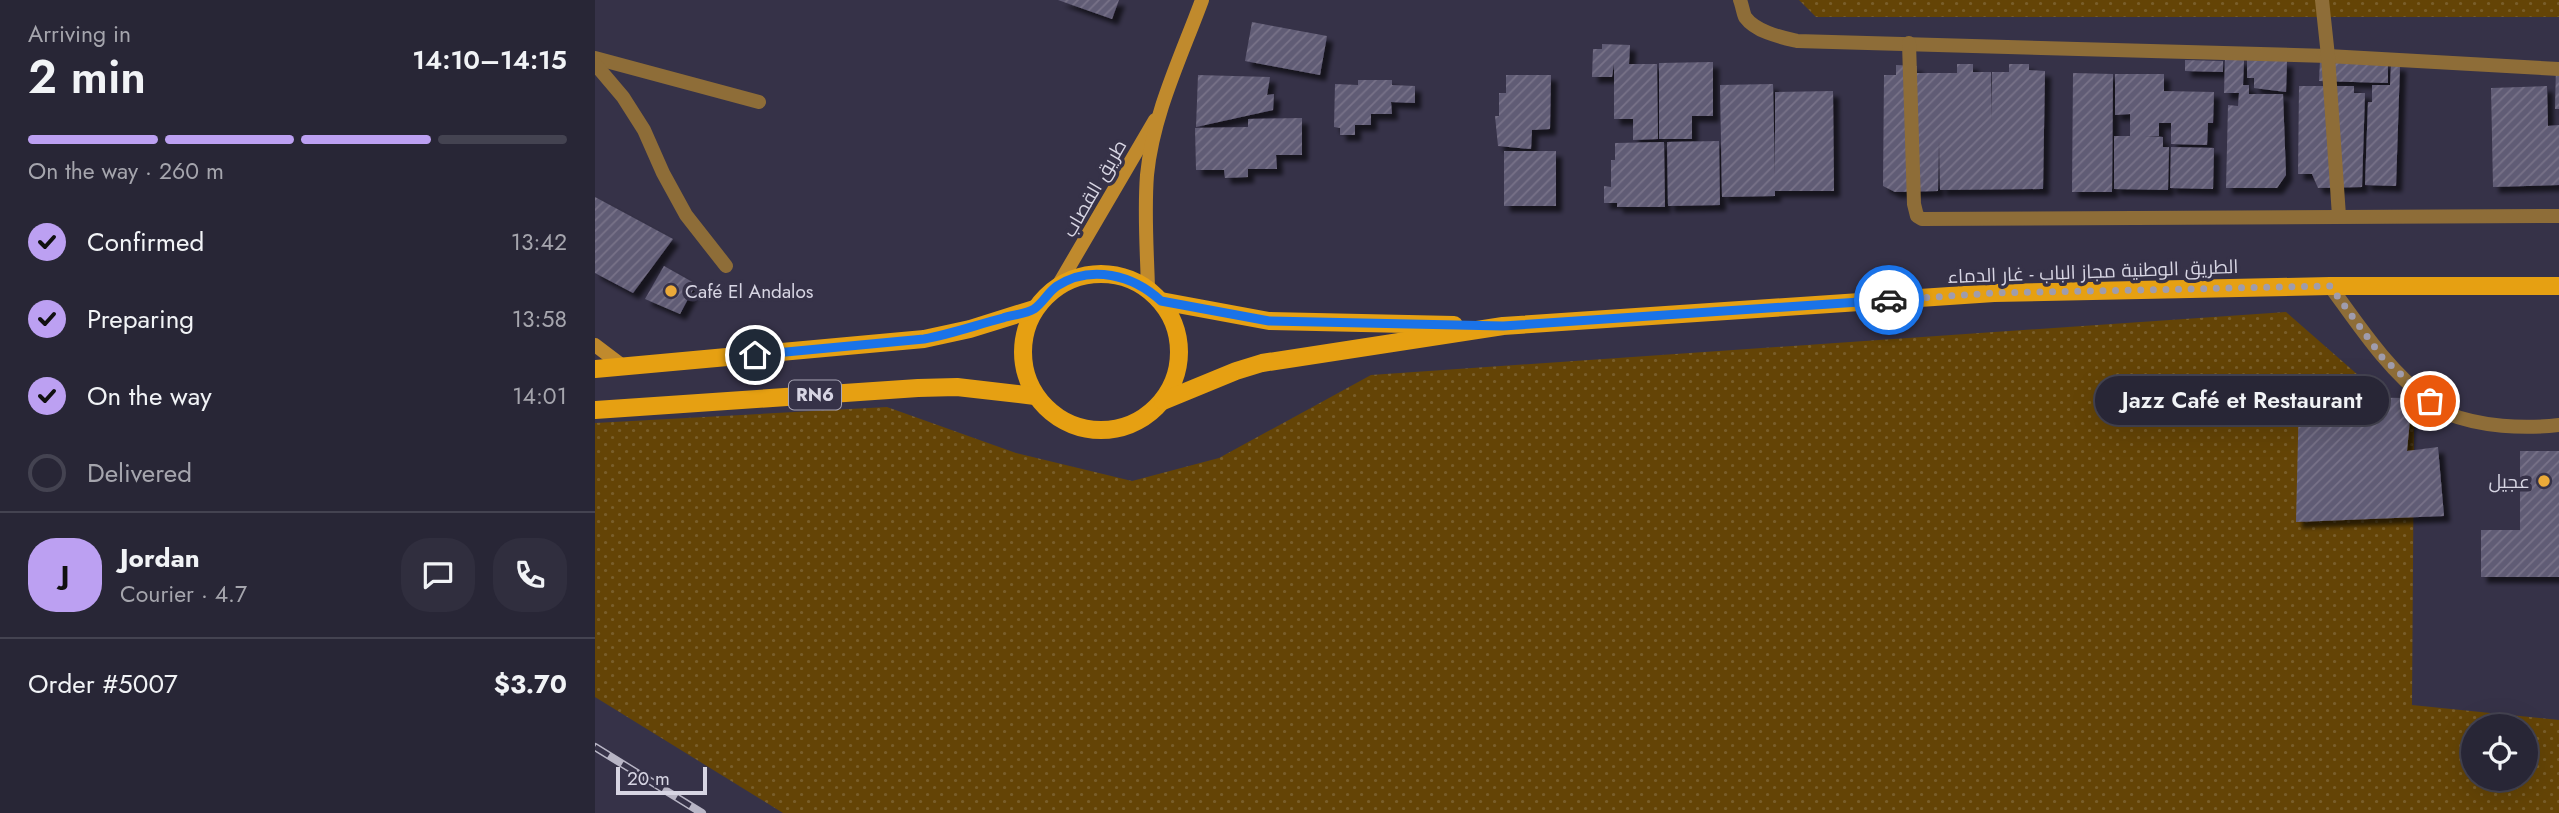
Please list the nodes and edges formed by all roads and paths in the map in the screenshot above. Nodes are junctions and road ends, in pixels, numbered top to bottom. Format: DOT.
graph roads {
  1 [pos="1202,0"];
  2 [pos="1740,0"];
  3 [pos="2322,0"];
  4 [pos="1909,43"];
  5 [pos="2328,56"];
  6 [pos="595,58"];
  7 [pos="595,64"];
  8 [pos="2559,69"];
  9 [pos="759,102"];
  10 [pos="1161,109"];
  11 [pos="2339,216"];
  12 [pos="2559,216"];
  13 [pos="726,266"];
  14 [pos="1059,284"];
  15 [pos="2330,286"];
  16 [pos="2559,286"];
  17 [pos="1154,295"];
  18 [pos="1034,309"];
  19 [pos="1503,326"];
  20 [pos="595,345"];
  21 [pos="624,367"];
  22 [pos="595,369"];
  23 [pos="1035,396"];
  24 [pos="1163,401"];
  25 [pos="595,410"];
  26 [pos="2559,425"];
  1 -- 10 [label="main road, طريق القصاب"];
  2 -- 4 [label="street"];
  3 -- 5 [label="street"];
  4 -- 5 [label="street"];
  4 -- 11 [label="street"];
  5 -- 8 [label="street"];
  5 -- 11 [label="street"];
  6 -- 9 [label="street"];
  7 -- 13 [label="street"];
  10 -- 14 [label="main road, طريق القصاب"];
  10 -- 17 [label="main road, طريق القصاب"];
  11 -- 12 [label="street"];
  14 -- 17 [label="main road, RN6"];
  14 -- 18 [label="main road, RN6"];
  15 -- 16 [label="main road, الطريق الوطنية مجاز الباب - غار الدماء / RN6"];
  15 -- 19 [label="main road, الطريق الوطنية مجاز الباب - غار الدماء / RN6"];
  15 -- 26 [label="street"];
  17 -- 19 [label="main road, الطريق الوطنية مجاز الباب - غار الدماء / RN6"];
  17 -- 24 [label="main road, RN6"];
  18 -- 21 [label="main road, RN6"];
  18 -- 23 [label="main road, RN6"];
  19 -- 24 [label="main road, الطريق الوطنية مجاز الباب - غار الدماء / RN6"];
  20 -- 21 [label="main road"];
  21 -- 22 [label="main road, RN6"];
  23 -- 24 [label="main road, RN6"];
  23 -- 25 [label="main road, RN6"];
}
